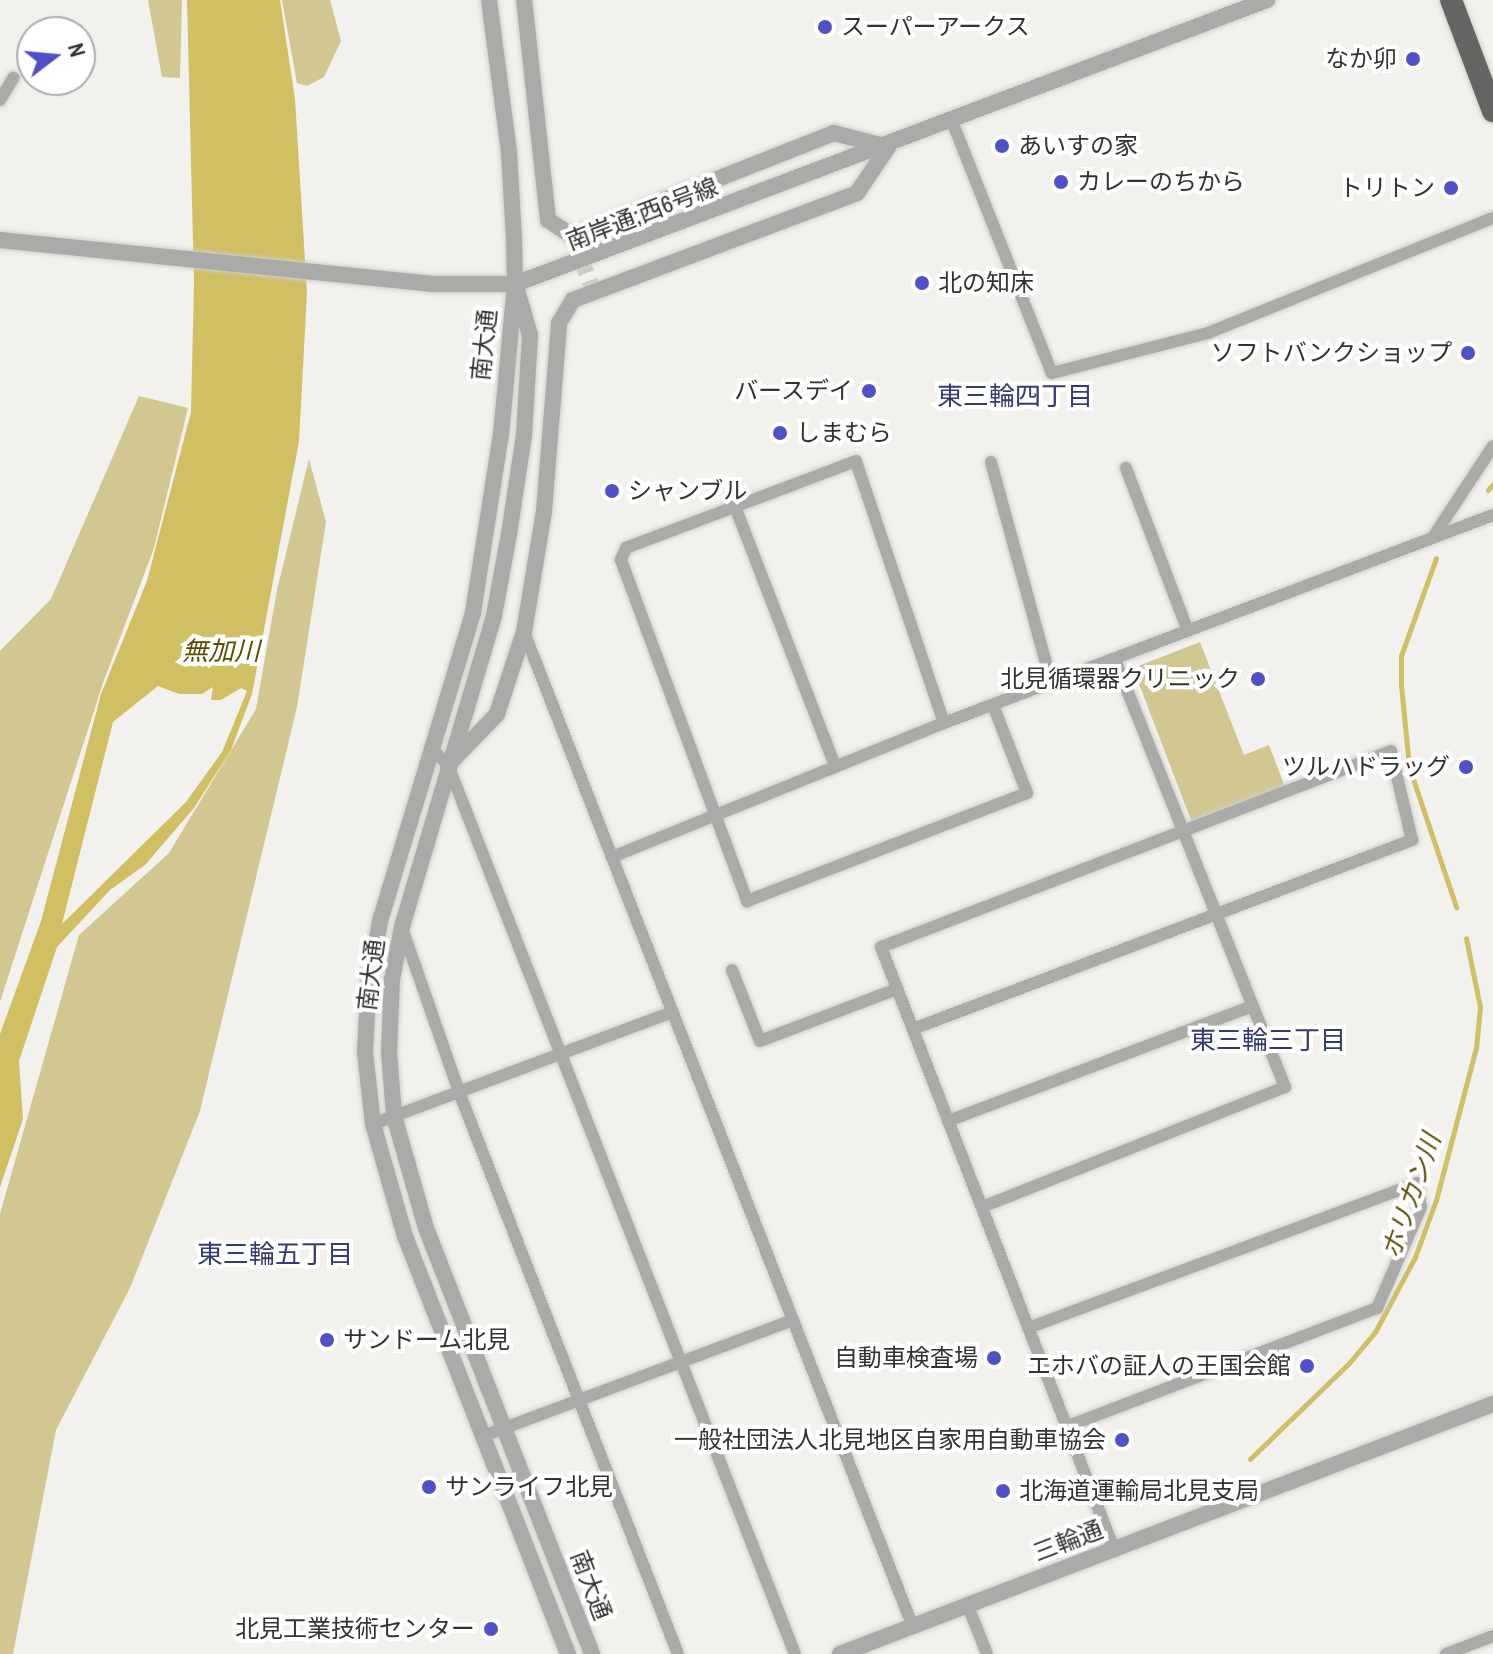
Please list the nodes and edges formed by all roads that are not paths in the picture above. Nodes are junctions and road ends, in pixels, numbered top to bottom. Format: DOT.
graph roads {
  1 [pos="489,0"];
  2 [pos="524,0"];
  3 [pos="1267,0"];
  4 [pos="1451,0"];
  5 [pos="13,78"];
  6 [pos="0,100"];
  7 [pos="1493,111"];
  8 [pos="952,121"];
  9 [pos="888,147"];
  10 [pos="1493,218"];
  11 [pos="6,241"];
  12 [pos="515,284"];
  13 [pos="1493,446"];
  14 [pos="991,462"];
  15 [pos="1126,468"];
  16 [pos="734,504"];
  17 [pos="1493,515"];
  18 [pos="1435,534"];
  19 [pos="1188,631"];
  20 [pos="524,632"];
  21 [pos="1115,660"];
  22 [pos="1052,685"];
  23 [pos="993,705"];
  24 [pos="944,723"];
  25 [pos="432,749"];
  26 [pos="448,765"];
  27 [pos="835,766"];
  28 [pos="712,816"];
  29 [pos="1183,832"];
  30 [pos="612,857"];
  31 [pos="1218,915"];
  32 [pos="402,927"];
  33 [pos="732,970"];
  34 [pos="897,989"];
  35 [pos="1253,1006"];
  36 [pos="672,1012"];
  37 [pos="913,1029"];
  38 [pos="558,1055"];
  39 [pos="459,1092"];
  40 [pos="394,1116"];
  41 [pos="948,1121"];
  42 [pos="373,1124"];
  43 [pos="982,1207"];
  44 [pos="793,1320"];
  45 [pos="1028,1328"];
  46 [pos="677,1361"];
  47 [pos="577,1400"];
  48 [pos="1493,1404"];
  49 [pos="1066,1427"];
  50 [pos="505,1428"];
  51 [pos="483,1436"];
  52 [pos="1114,1549"];
  53 [pos="968,1606"];
  54 [pos="913,1627"];
  55 [pos="1493,1636"];
  56 [pos="568,1654"];
  57 [pos="592,1654"];
  58 [pos="678,1654"];
  59 [pos="795,1654"];
  60 [pos="840,1654"];
  61 [pos="987,1654"];
  62 [pos="1446,1654"];
  1 -- 12 [label="street, 南大通"];
  2 -- 9 [label="street"];
  3 -- 8 [label="street, 南岸通;西6号線"];
  4 -- 7 [label="highway"];
  5 -- 6 [label="street"];
  8 -- 9 [label="street, 南岸通;西6号線"];
  8 -- 10 [label="street"];
  9 -- 12 [label="street, 南岸通;西6号線"];
  9 -- 20 [label="street"];
  11 -- 12 [label="street, 南岸通;西6号線"];
  12 -- 25 [label="street, 南大通"];
  12 -- 26 [label="street, 南大通"];
  13 -- 18 [label="street"];
  14 -- 22 [label="street"];
  15 -- 19 [label="street"];
  16 -- 24 [label="street"];
  16 -- 27 [label="street"];
  16 -- 28 [label="street"];
  17 -- 18 [label="street"];
  18 -- 19 [label="street"];
  19 -- 21 [label="street"];
  20 -- 26 [label="street"];
  20 -- 30 [label="street"];
  21 -- 22 [label="street"];
  21 -- 29 [label="street"];
  22 -- 23 [label="street"];
  23 -- 24 [label="street"];
  23 -- 28 [label="street"];
  24 -- 27 [label="street"];
  25 -- 26 [label="street"];
  25 -- 42 [label="street, 南大通"];
  26 -- 32 [label="street, 南大通"];
  26 -- 38 [label="street"];
  27 -- 28 [label="street"];
  28 -- 30 [label="street"];
  29 -- 31 [label="street"];
  29 -- 31 [label="street"];
  29 -- 34 [label="street"];
  30 -- 36 [label="street"];
  31 -- 35 [label="street"];
  31 -- 37 [label="street"];
  32 -- 39 [label="street"];
  32 -- 40 [label="street, 南大通"];
  33 -- 34 [label="street"];
  34 -- 37 [label="street"];
  35 -- 41 [label="street"];
  35 -- 43 [label="street"];
  36 -- 38 [label="street"];
  36 -- 44 [label="street"];
  37 -- 41 [label="street"];
  38 -- 39 [label="street"];
  38 -- 46 [label="street"];
  39 -- 40 [label="street"];
  39 -- 47 [label="street"];
  40 -- 42 [label="street"];
  40 -- 50 [label="street, 南大通"];
  41 -- 43 [label="street"];
  42 -- 51 [label="street, 南大通"];
  43 -- 45 [label="street"];
  44 -- 46 [label="street"];
  44 -- 54 [label="street"];
  45 -- 49 [label="street"];
  45 -- 49 [label="street"];
  46 -- 47 [label="street"];
  46 -- 59 [label="street"];
  47 -- 50 [label="street"];
  47 -- 58 [label="street"];
  48 -- 52 [label="street, 三輪通"];
  49 -- 52 [label="street"];
  50 -- 51 [label="street"];
  50 -- 57 [label="street, 南大通"];
  51 -- 56 [label="street, 南大通"];
  52 -- 53 [label="street, 三輪通"];
  53 -- 54 [label="street, 三輪通"];
  53 -- 61 [label="street"];
  54 -- 60 [label="street, 三輪通"];
  55 -- 62 [label="street"];
}
